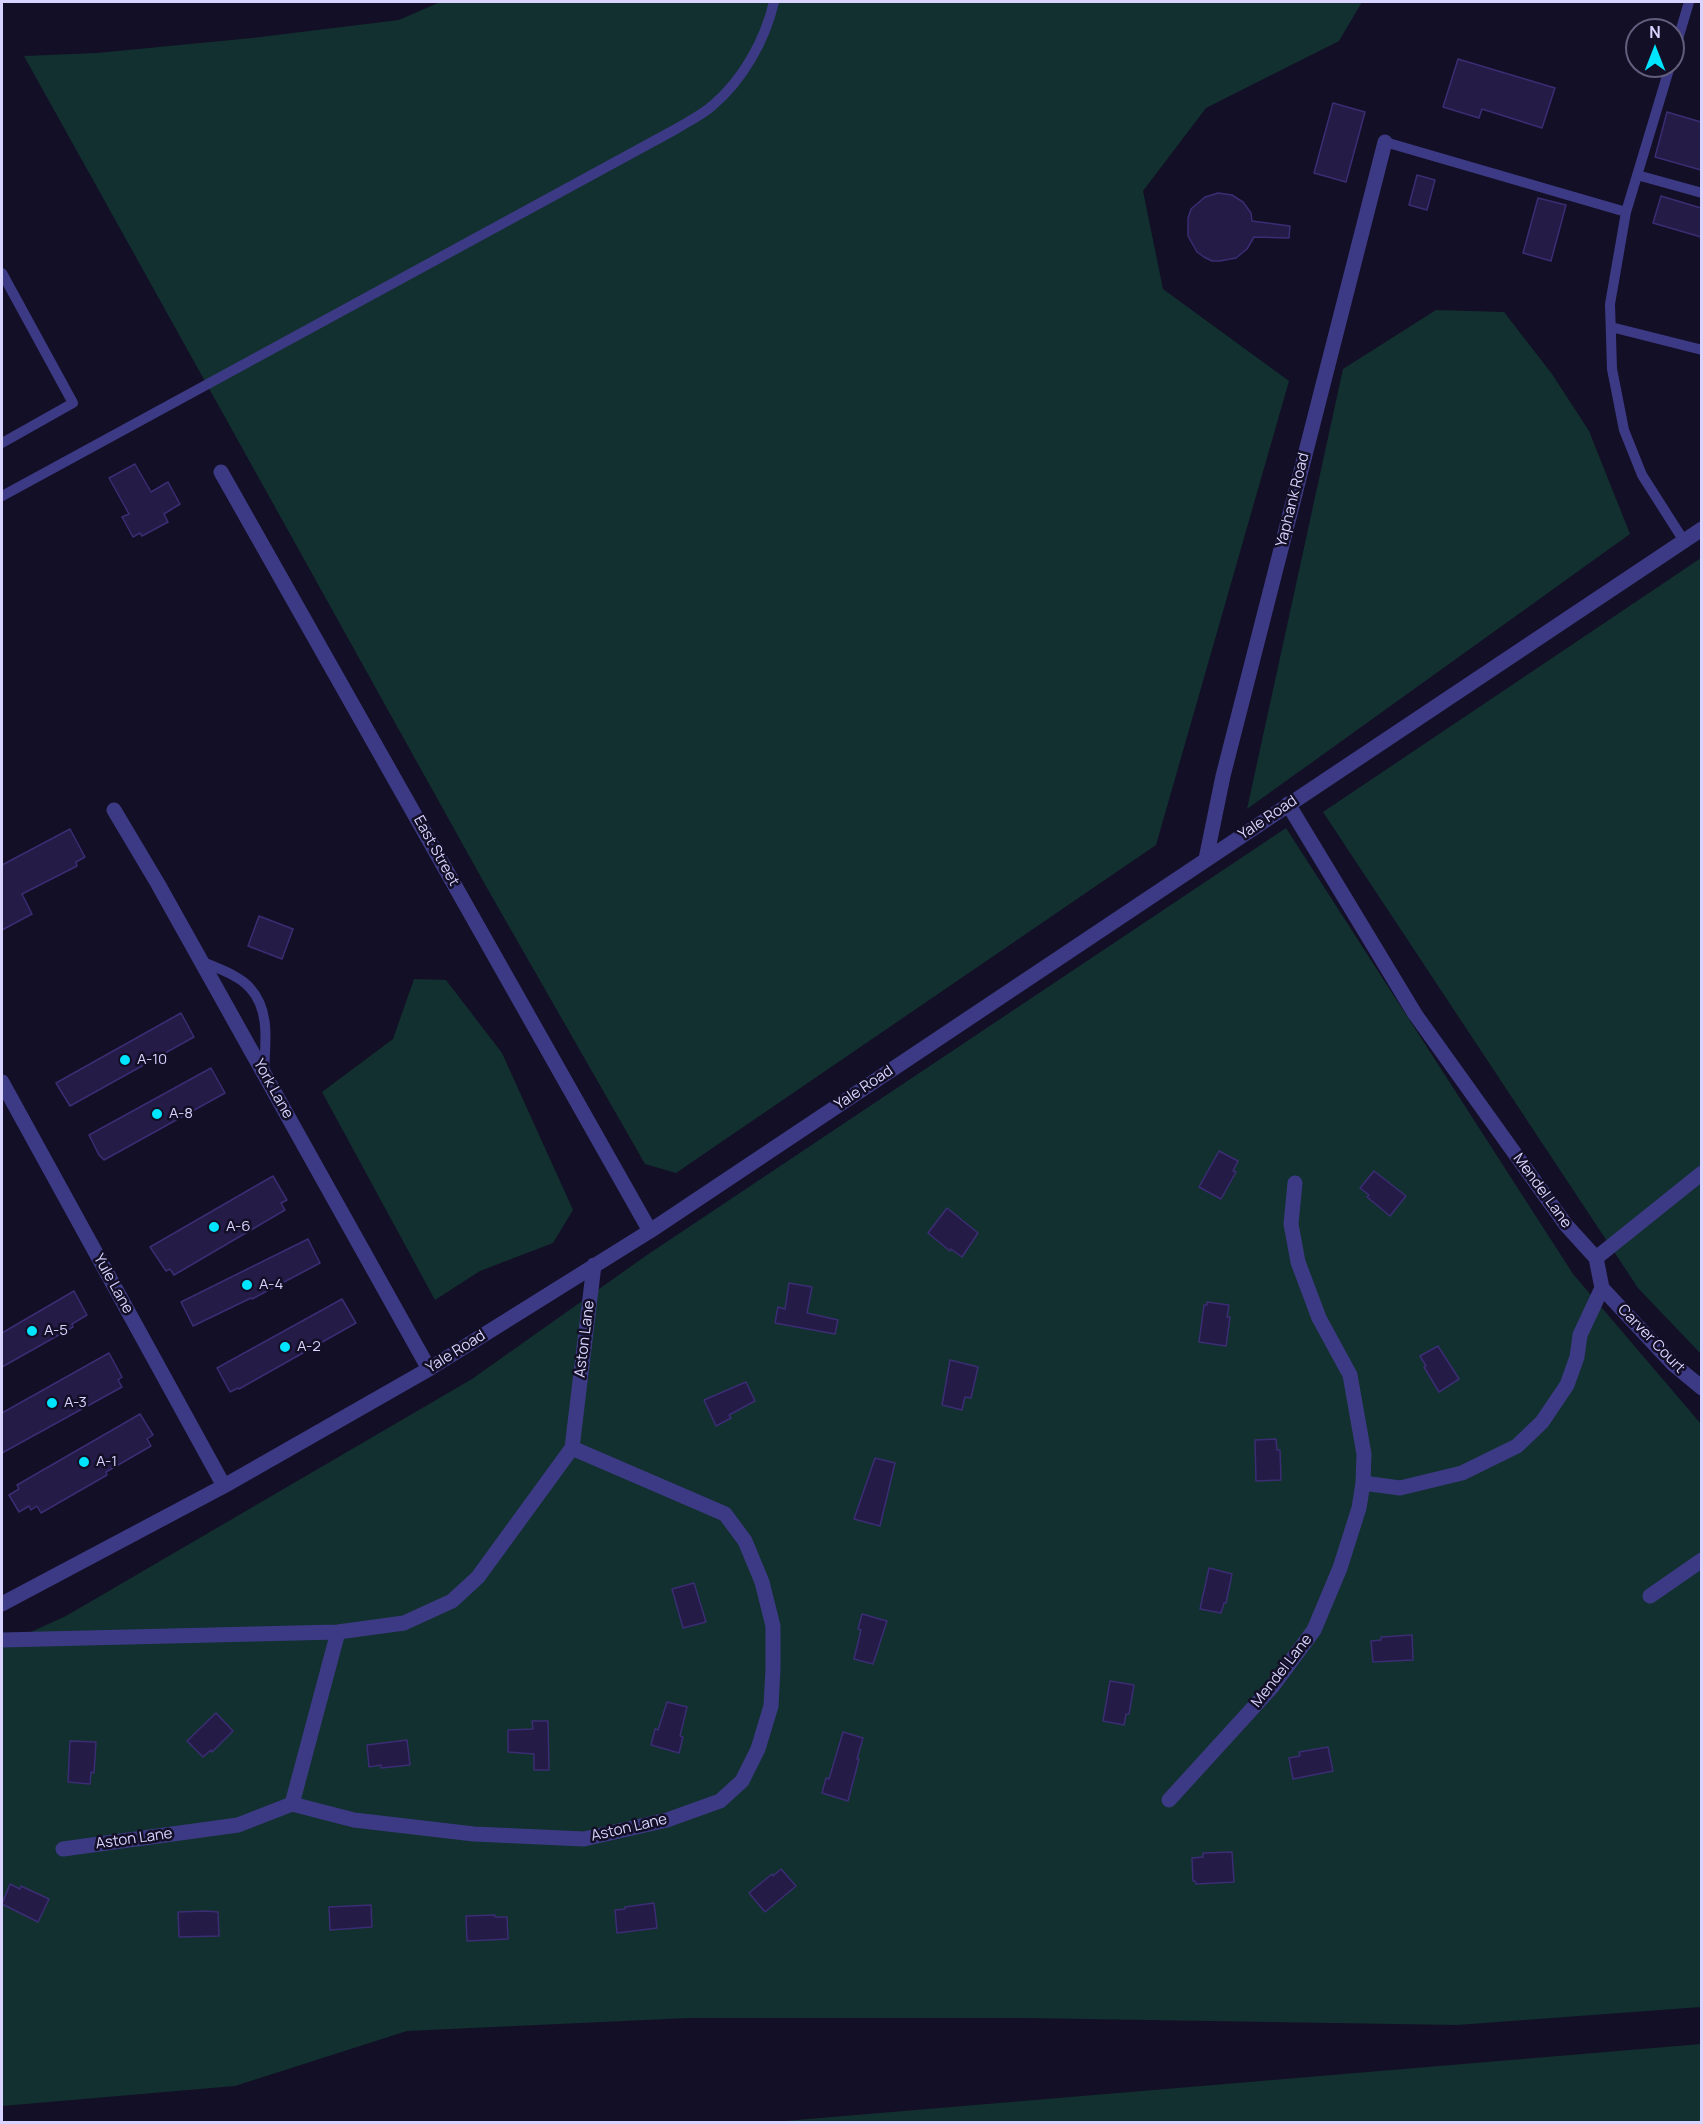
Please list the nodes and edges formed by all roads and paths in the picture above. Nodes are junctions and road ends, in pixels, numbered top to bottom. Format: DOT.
graph roads {
  1 [pos="774,2"];
  2 [pos="1689,2"];
  3 [pos="1684,18"];
  4 [pos="1666,78"];
  5 [pos="1384,142"];
  6 [pos="1637,175"];
  7 [pos="1701,193"];
  8 [pos="1626,212"];
  9 [pos="2,273"];
  10 [pos="1611,327"];
  11 [pos="1701,350"];
  12 [pos="2,443"];
  13 [pos="221,472"];
  14 [pos="2,496"];
  15 [pos="1701,529"];
  16 [pos="1684,541"];
  17 [pos="1288,804"];
  18 [pos="114,810"];
  19 [pos="1206,859"];
  20 [pos="201,961"];
  21 [pos="264,1073"];
  22 [pos="2,1082"];
  23 [pos="1701,1173"];
  24 [pos="1294,1183"];
  25 [pos="650,1231"];
  26 [pos="1596,1258"];
  27 [pos="594,1265"];
  28 [pos="1602,1288"];
  29 [pos="429,1369"];
  30 [pos="1701,1388"];
  31 [pos="572,1448"];
  32 [pos="1364,1484"];
  33 [pos="224,1486"];
  34 [pos="1701,1560"];
  35 [pos="1650,1596"];
  36 [pos="2,1604"];
  37 [pos="338,1632"];
  38 [pos="2,1640"];
  39 [pos="1169,1800"];
  40 [pos="292,1804"];
  41 [pos="63,1849"];
  1 -- 14 [label="lane"];
  2 -- 3 [label="lane"];
  4 -- 6 [label="lane"];
  5 -- 8 [label="lane"];
  5 -- 19 [label="street, Yaphank Road"];
  6 -- 7 [label="lane"];
  6 -- 8 [label="lane"];
  8 -- 10 [label="lane"];
  9 -- 12 [label="lane"];
  10 -- 11 [label="lane"];
  10 -- 16 [label="lane"];
  13 -- 25 [label="street, East Street"];
  15 -- 16 [label="street, Yale Road"];
  16 -- 17 [label="street, Yale Road"];
  17 -- 19 [label="street, Yale Road"];
  17 -- 26 [label="street, Mendel Lane"];
  18 -- 20 [label="street, York Lane"];
  19 -- 25 [label="street, Yale Road"];
  20 -- 21 [label="street, York Lane"];
  20 -- 21 [label="lane"];
  21 -- 29 [label="street, York Lane"];
  22 -- 33 [label="street, Yule Lane"];
  23 -- 26 [label="street"];
  24 -- 32 [label="street, Mendel Lane"];
  25 -- 27 [label="street, Yale Road"];
  26 -- 28 [label="street"];
  27 -- 29 [label="street, Yale Road"];
  27 -- 31 [label="street, Aston Lane"];
  28 -- 30 [label="street, Carver Court"];
  28 -- 32 [label="street"];
  29 -- 33 [label="street, Yale Road"];
  31 -- 37 [label="street, Aston Lane"];
  31 -- 40 [label="street, Aston Lane"];
  32 -- 39 [label="street, Mendel Lane"];
  33 -- 36 [label="street, Yale Road"];
  34 -- 35 [label="street"];
  37 -- 38 [label="street, Aston Lane"];
  37 -- 40 [label="street"];
  40 -- 41 [label="street, Aston Lane"];
}
